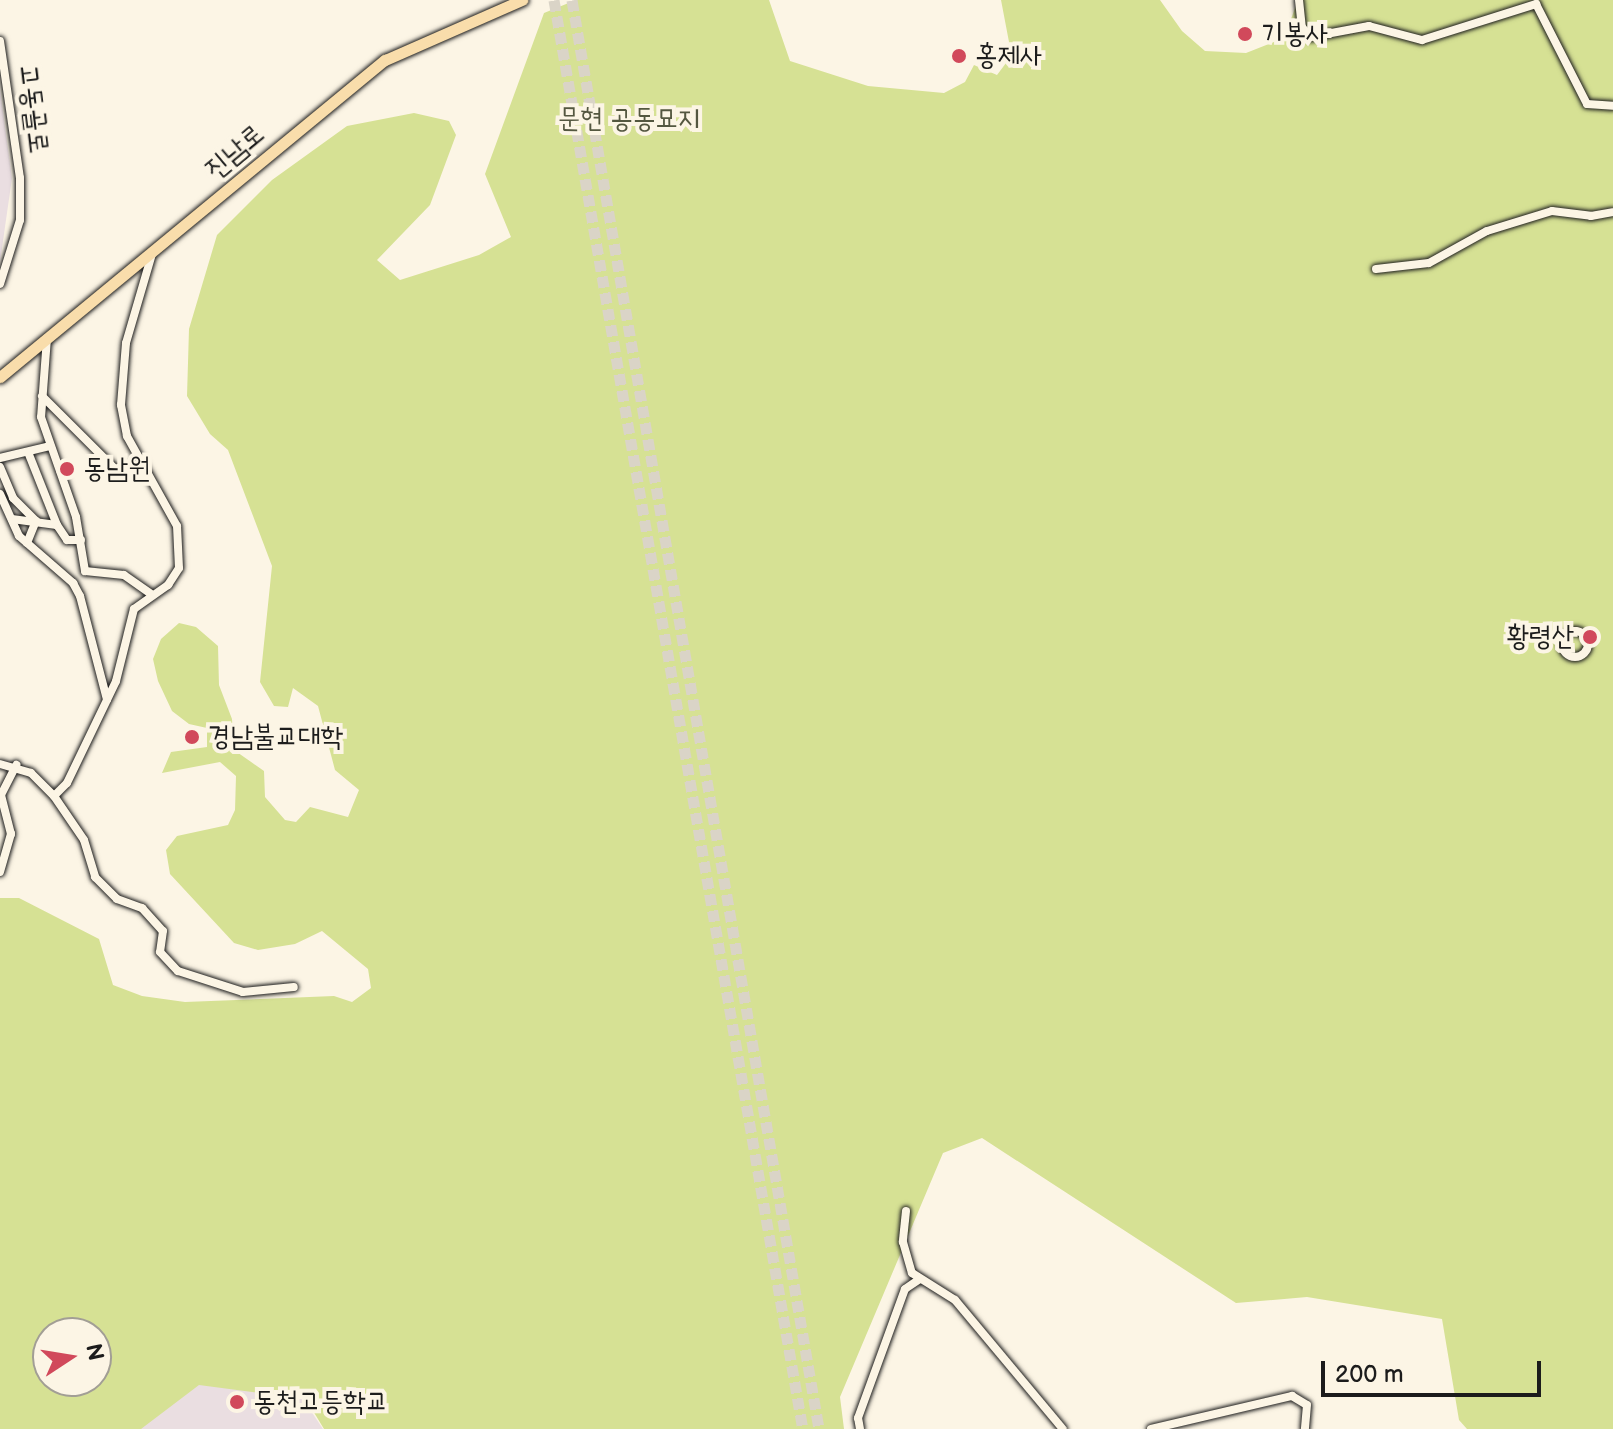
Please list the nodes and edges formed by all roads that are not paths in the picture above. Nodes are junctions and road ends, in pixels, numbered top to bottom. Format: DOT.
graph roads {
  1 [pos="522,0"];
  2 [pos="1299,0"];
  3 [pos="0,41"];
  4 [pos="1613,106"];
  5 [pos="1613,212"];
  6 [pos="152,254"];
  7 [pos="1376,269"];
  8 [pos="1,279"];
  9 [pos="47,338"];
  10 [pos="0,377"];
  11 [pos="42,396"];
  12 [pos="50,446"];
  13 [pos="28,452"];
  14 [pos="0,458"];
  15 [pos="141,463"];
  16 [pos="0,467"];
  17 [pos="0,494"];
  18 [pos="3,509"];
  19 [pos="12,519"];
  20 [pos="36,521"];
  21 [pos="57,525"];
  22 [pos="81,540"];
  23 [pos="27,543"];
  24 [pos="85,571"];
  25 [pos="73,583"];
  26 [pos="150,593"];
  27 [pos="107,700"];
  28 [pos="0,764"];
  29 [pos="16,765"];
  30 [pos="1,795"];
  31 [pos="54,796"];
  32 [pos="0,872"];
  33 [pos="294,987"];
  34 [pos="906,1211"];
  35 [pos="920,1279"];
  36 [pos="860,1429"];
  37 [pos="1063,1429"];
  38 [pos="1151,1429"];
  39 [pos="1305,1429"];
  1 -- 6 [label="main road, 진남로"];
  2 -- 4 [label="street"];
  3 -- 8 [label="street, 고동골로"];
  5 -- 7 [label="street"];
  6 -- 9 [label="main road, 진남로"];
  6 -- 15 [label="street"];
  9 -- 10 [label="main road, 진남로"];
  9 -- 11 [label="street"];
  11 -- 12 [label="street"];
  11 -- 15 [label="street"];
  12 -- 13 [label="street"];
  12 -- 22 [label="street"];
  13 -- 14 [label="street"];
  13 -- 21 [label="street"];
  15 -- 26 [label="street"];
  16 -- 20 [label="street"];
  17 -- 18 [label="street"];
  18 -- 19 [label="street"];
  19 -- 20 [label="street"];
  19 -- 23 [label="street"];
  20 -- 21 [label="street"];
  20 -- 23 [label="street"];
  21 -- 22 [label="street"];
  22 -- 24 [label="street"];
  23 -- 25 [label="street"];
  24 -- 25 [label="street"];
  24 -- 26 [label="street"];
  25 -- 27 [label="street"];
  26 -- 27 [label="street"];
  27 -- 31 [label="street"];
  28 -- 29 [label="street"];
  29 -- 30 [label="street"];
  29 -- 31 [label="street"];
  30 -- 32 [label="street"];
  31 -- 33 [label="street"];
  34 -- 35 [label="street"];
  35 -- 36 [label="street"];
  35 -- 37 [label="street"];
  38 -- 39 [label="street"];
}
